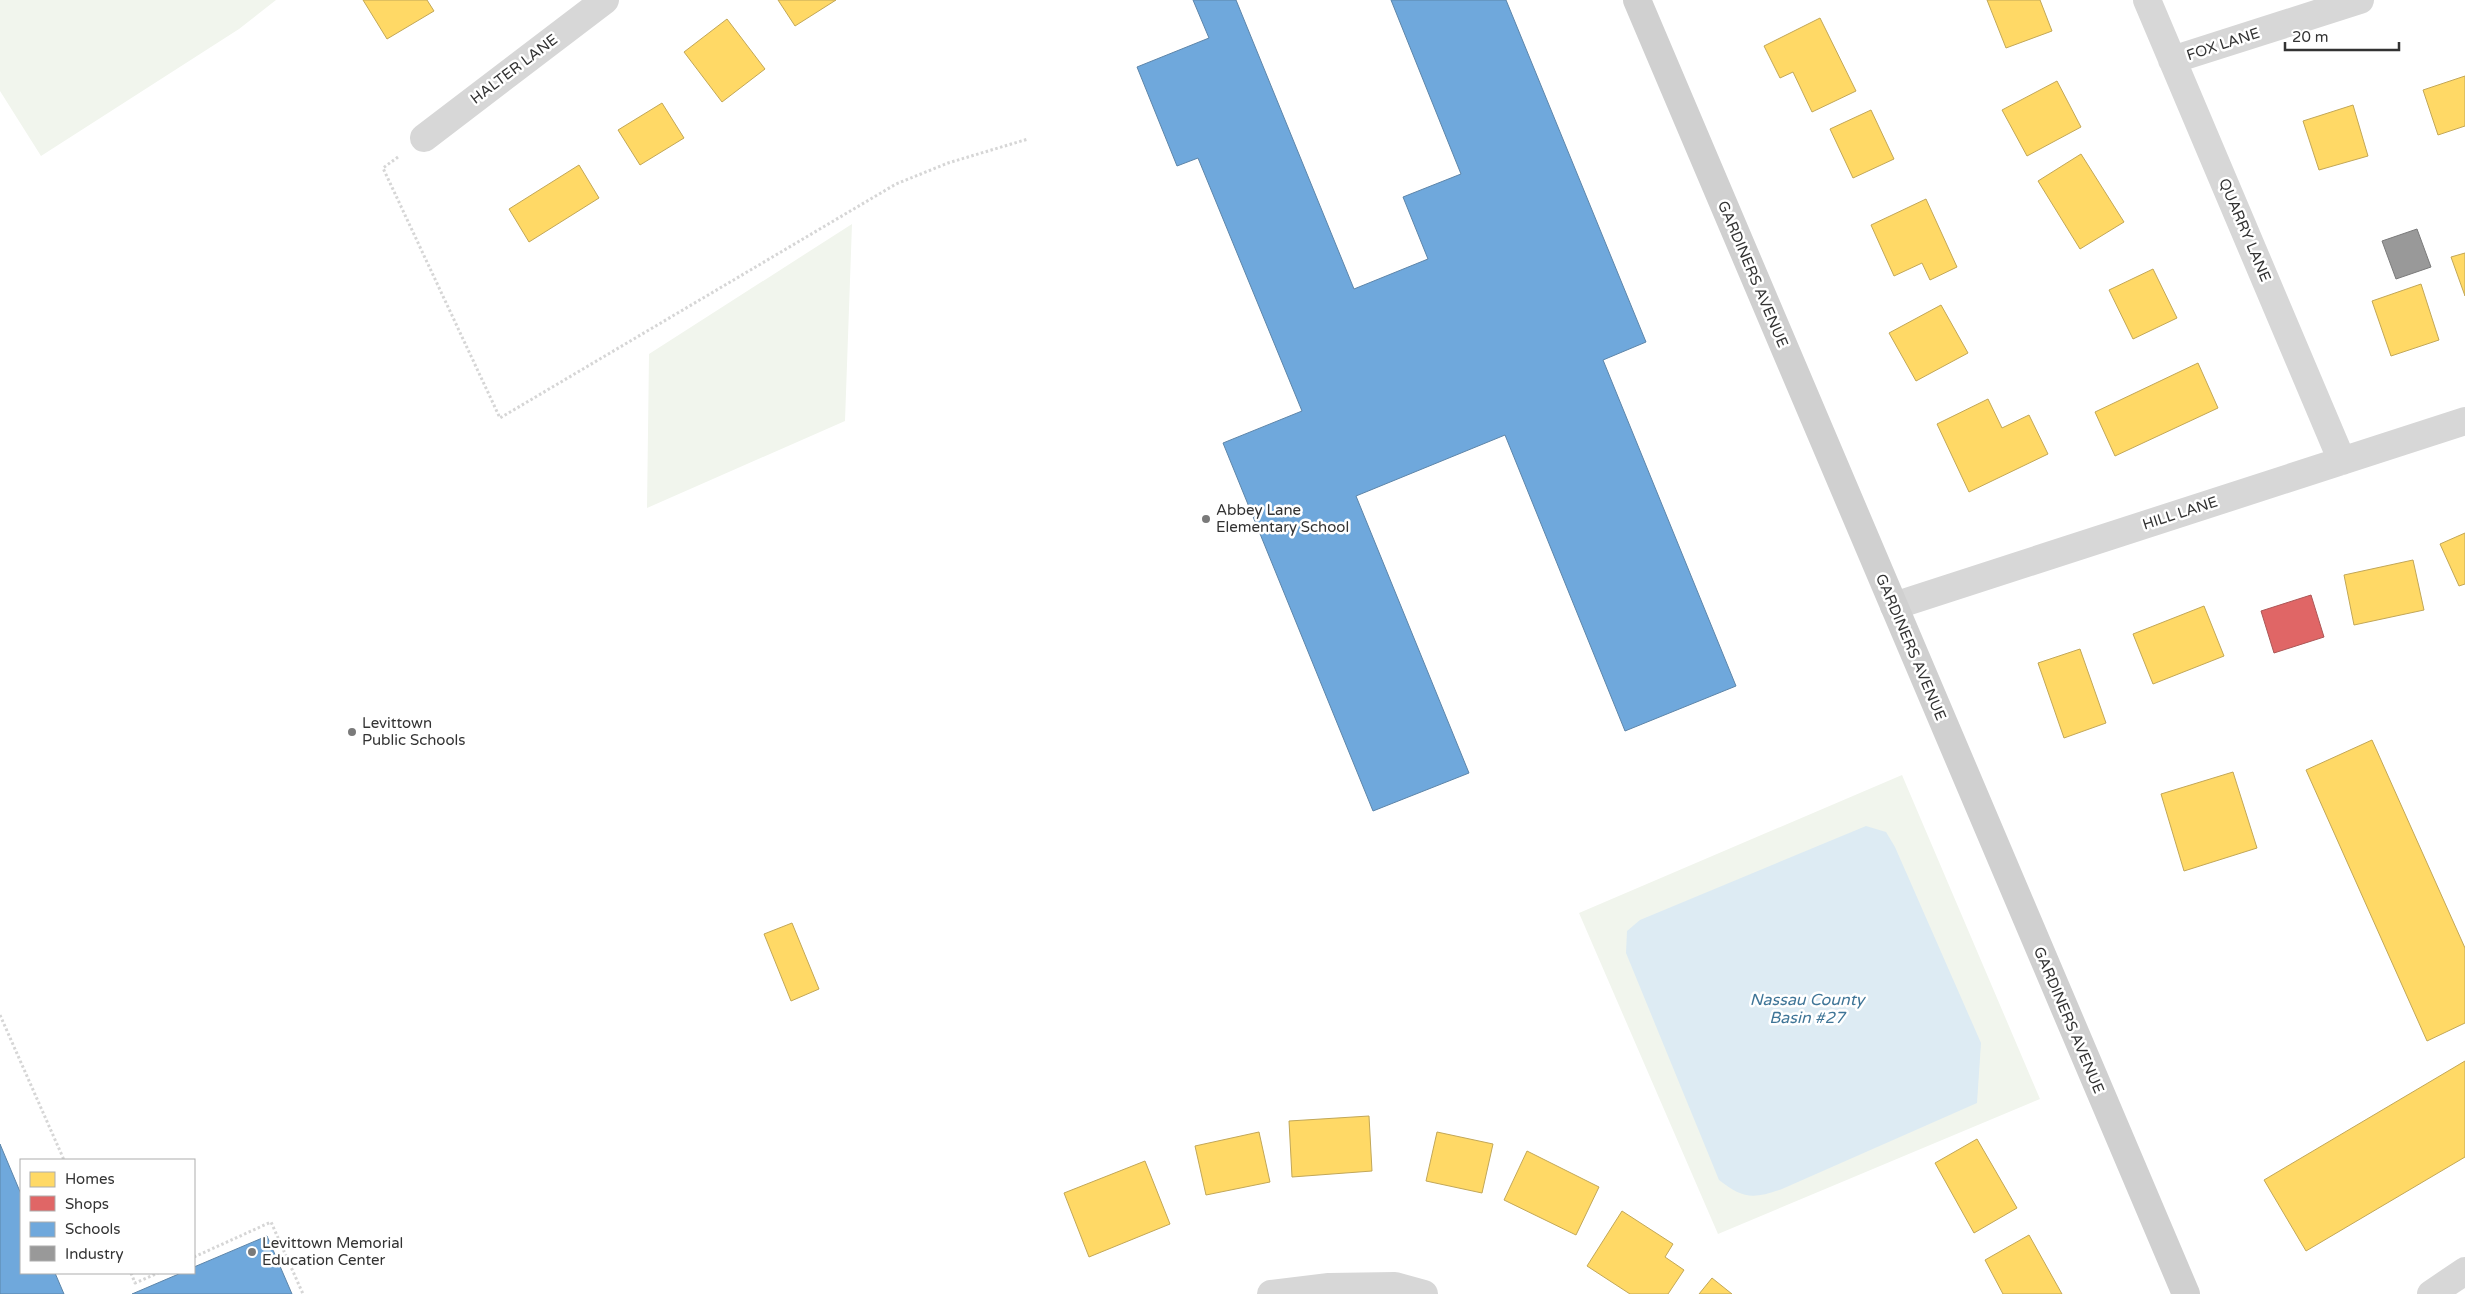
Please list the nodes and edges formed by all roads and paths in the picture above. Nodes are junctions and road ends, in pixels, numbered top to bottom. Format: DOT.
graph roads {
  1 [pos="605,0"];
  2 [pos="1637,0"];
  3 [pos="2147,0"];
  4 [pos="2360,0"];
  5 [pos="2172,60"];
  6 [pos="424,138"];
  7 [pos="1028,139"];
  8 [pos="2465,422"];
  9 [pos="2342,461"];
  10 [pos="1894,606"];
  11 [pos="0,1015"];
  12 [pos="64,1159"];
  13 [pos="195,1257"];
  14 [pos="2465,1271"];
  15 [pos="131,1274"];
  16 [pos="156,1274"];
  17 [pos="303,1294"];
  18 [pos="1270,1294"];
  19 [pos="1424,1294"];
  20 [pos="2186,1294"];
  21 [pos="2432,1294"];
  1 -- 6 [label="street, HALTER LANE"];
  2 -- 10 [label="main road, GARDINERS AVENUE"];
  3 -- 5 [label="street, QUARRY LANE"];
  4 -- 5 [label="street, FOX LANE"];
  5 -- 9 [label="street, QUARRY LANE"];
  6 -- 7 [label="path"];
  8 -- 9 [label="street, HILL LANE"];
  9 -- 10 [label="street, HILL LANE"];
  10 -- 20 [label="main road, GARDINERS AVENUE"];
  11 -- 12 [label="path"];
  13 -- 17 [label="path"];
  14 -- 21 [label="street"];
  15 -- 16 [label="path"];
  18 -- 19 [label="street"];
}
